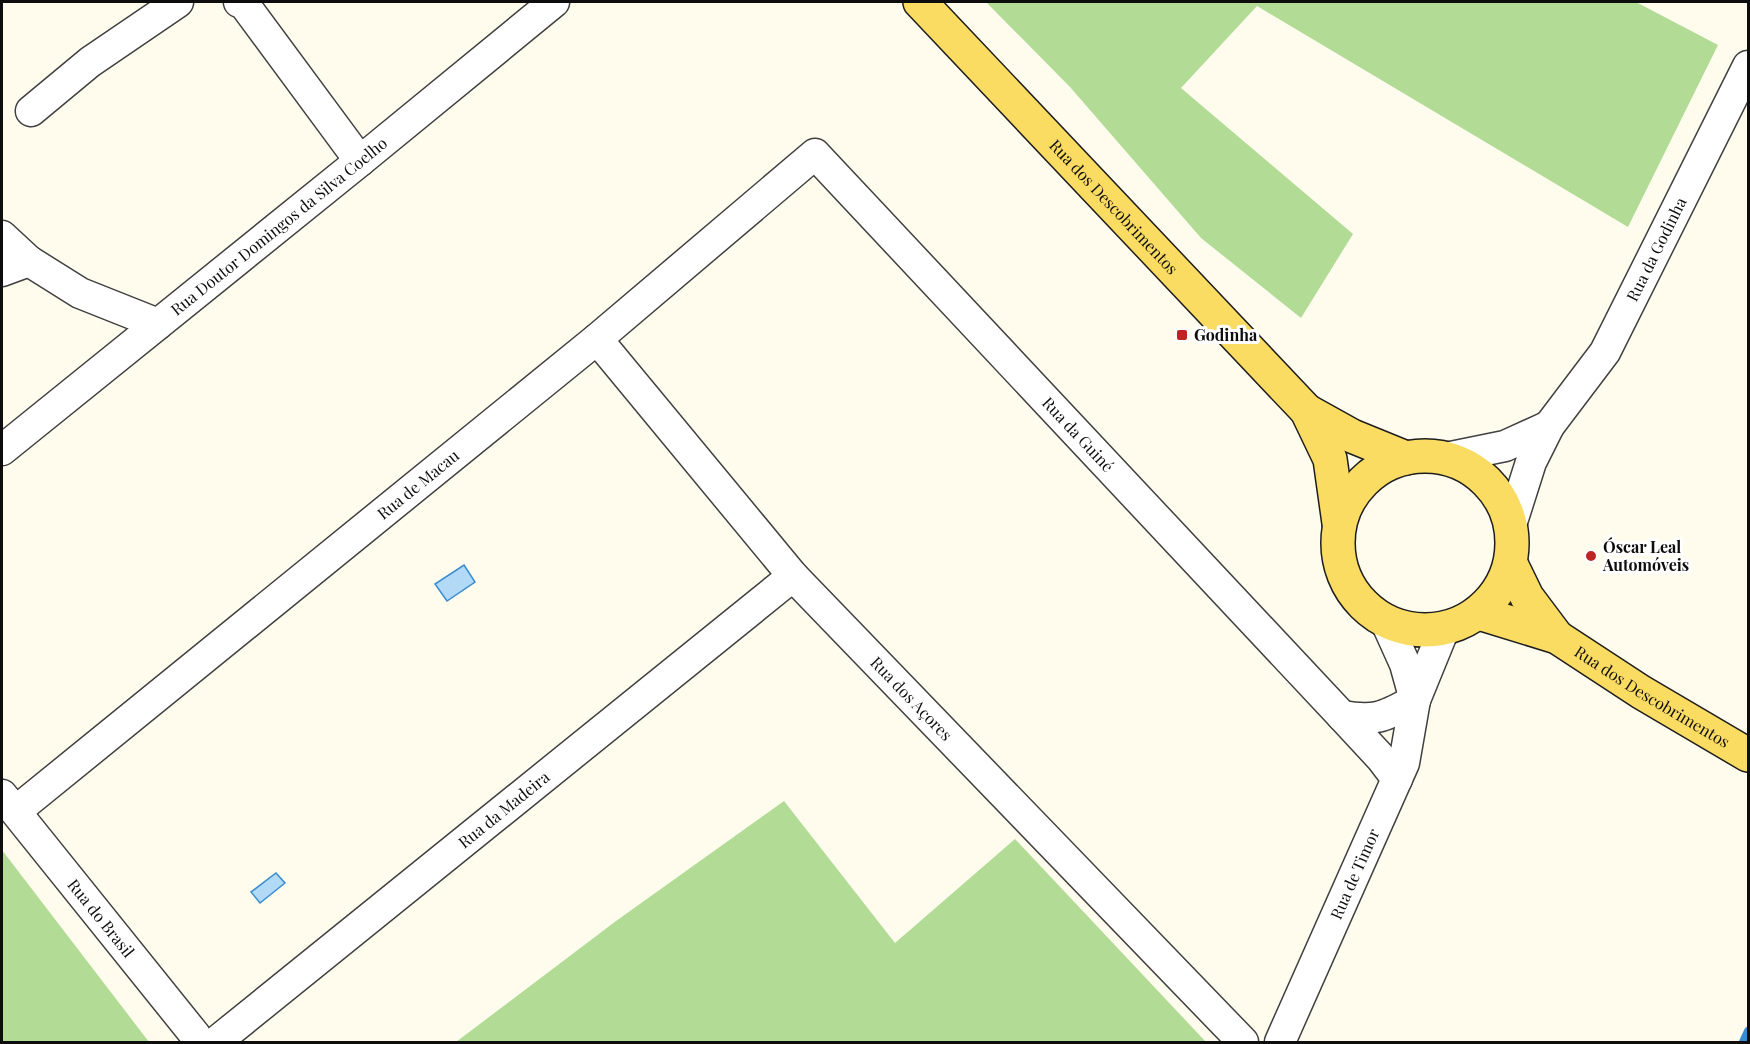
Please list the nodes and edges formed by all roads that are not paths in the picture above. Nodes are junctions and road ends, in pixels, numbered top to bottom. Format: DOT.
graph roads {
  1 [pos="178,2"];
  2 [pos="239,2"];
  3 [pos="554,2"];
  4 [pos="920,2"];
  5 [pos="1749,66"];
  6 [pos="31,111"];
  7 [pos="815,154"];
  8 [pos="360,161"];
  9 [pos="2,236"];
  10 [pos="15,266"];
  11 [pos="158,324"];
  12 [pos="597,339"];
  13 [pos="1307,411"];
  14 [pos="1549,426"];
  15 [pos="2,450"];
  16 [pos="1406,458"];
  17 [pos="1446,458"];
  18 [pos="1340,523"];
  19 [pos="1511,525"];
  20 [pos="1511,564"];
  21 [pos="793,576"];
  22 [pos="1479,613"];
  23 [pos="1386,622"];
  24 [pos="1444,629"];
  25 [pos="1557,637"];
  26 [pos="1415,700"];
  27 [pos="1342,716"];
  28 [pos="1749,755"];
  29 [pos="1397,779"];
  30 [pos="9,803"];
  31 [pos="199,1042"];
  32 [pos="216,1042"];
  33 [pos="1243,1042"];
  34 [pos="1280,1042"];
  1 -- 6 [label="street"];
  2 -- 8 [label="street"];
  3 -- 8 [label="street, Rua Doutor Domingos da Silva Coelho"];
  4 -- 13 [label="main road, Rua dos Descobrimentos"];
  5 -- 14 [label="street, Rua da Godinha"];
  7 -- 12 [label="street, Rua de Macau"];
  7 -- 27 [label="street, Rua da Guiné"];
  8 -- 11 [label="street, Rua Doutor Domingos da Silva Coelho"];
  9 -- 10 [label="street"];
  10 -- 11 [label="street"];
  11 -- 15 [label="street, Rua Doutor Domingos da Silva Coelho"];
  12 -- 21 [label="street, Rua dos Açores"];
  12 -- 30 [label="street, Rua de Macau"];
  13 -- 16 [label="main road, Rua dos Descobrimentos"];
  13 -- 18 [label="main road, Rua dos Descobrimentos"];
  14 -- 17 [label="street, Rua da Godinha"];
  14 -- 19 [label="street, Rua da Godinha"];
  16 -- 17 [label="main road, Rua dos Descobrimentos"];
  16 -- 18 [label="main road, Rua dos Descobrimentos"];
  17 -- 19 [label="main road, Rua dos Descobrimentos"];
  18 -- 23 [label="main road, Rua dos Descobrimentos"];
  19 -- 20 [label="main road, Rua dos Descobrimentos"];
  20 -- 22 [label="main road, Rua dos Descobrimentos"];
  20 -- 25 [label="main road, Rua dos Descobrimentos"];
  21 -- 32 [label="street, Rua da Madeira"];
  21 -- 33 [label="street, Rua dos Açores"];
  22 -- 24 [label="main road, Rua dos Descobrimentos"];
  22 -- 25 [label="main road, Rua dos Descobrimentos"];
  23 -- 24 [label="main road, Rua dos Descobrimentos"];
  23 -- 26 [label="street, Rua de Timor"];
  24 -- 26 [label="street, Rua de Timor"];
  25 -- 28 [label="main road, Rua dos Descobrimentos"];
  26 -- 27 [label="street"];
  26 -- 29 [label="street, Rua de Timor"];
  27 -- 29 [label="street, Rua da Guiné"];
  29 -- 34 [label="street, Rua de Timor"];
  30 -- 31 [label="street, Rua do Brasil"];
}
